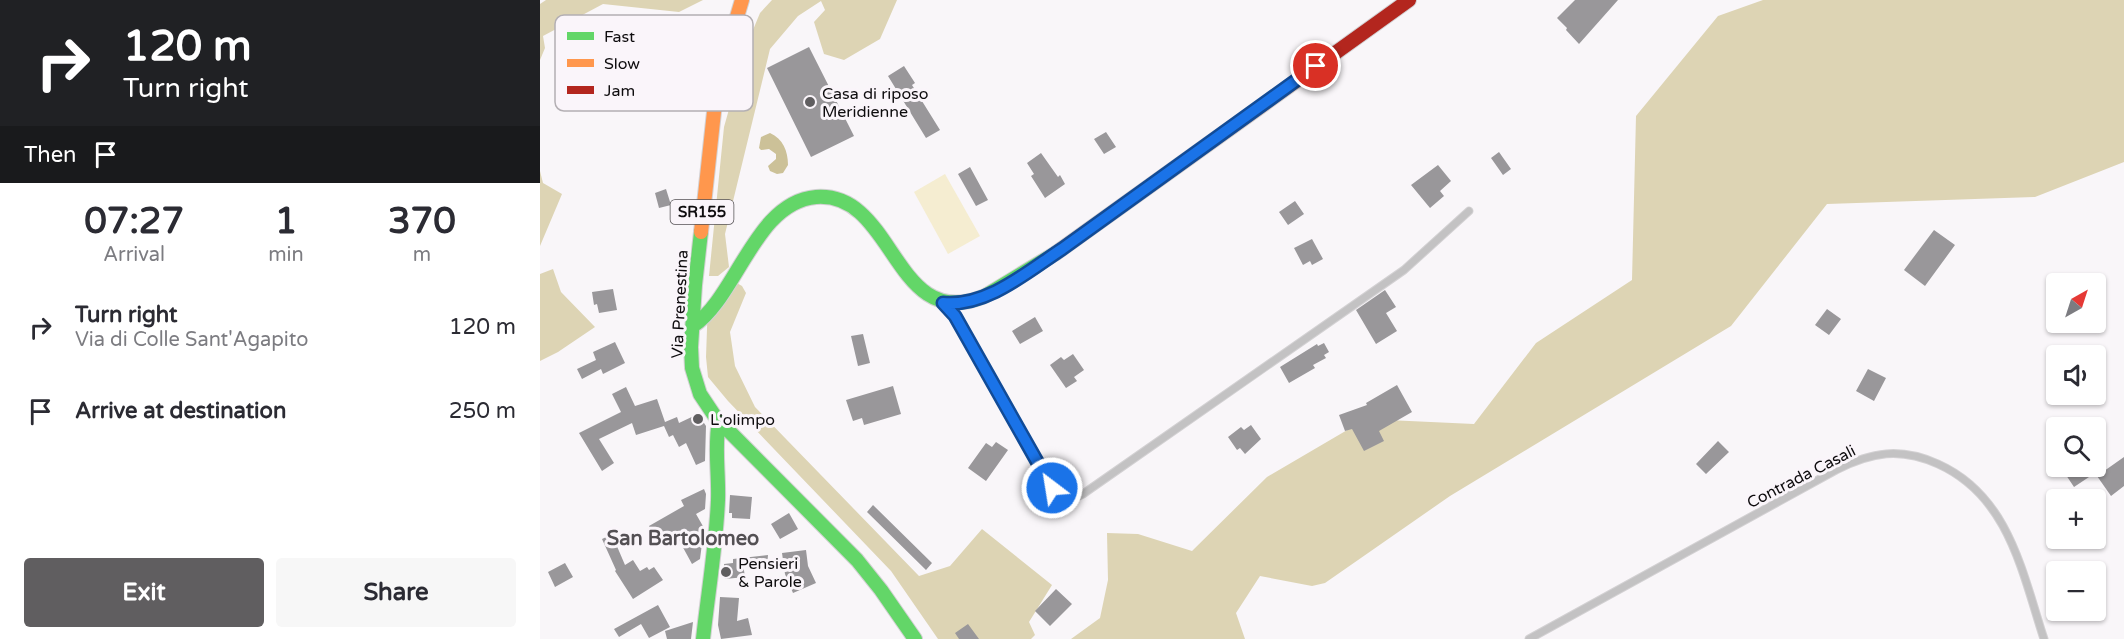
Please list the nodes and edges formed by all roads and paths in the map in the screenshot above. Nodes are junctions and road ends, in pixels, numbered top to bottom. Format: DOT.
graph roads {
  1 [pos="742,0"];
  2 [pos="1409,0"];
  3 [pos="738,15"];
  4 [pos="714,111"];
  5 [pos="1469,211"];
  6 [pos="943,303"];
  7 [pos="693,326"];
  8 [pos="719,421"];
  9 [pos="703,639"];
  10 [pos="915,639"];
  11 [pos="1529,639"];
  12 [pos="2044,639"];
  1 -- 3 [label="street, Via Prenestina / SR155"];
  2 -- 6 [label="street"];
  4 -- 7 [label="street, Via Prenestina / SR155"];
  5 -- 6 [label="lane"];
  6 -- 7 [label="street"];
  7 -- 8 [label="street, Via Prenestina / SR155"];
  8 -- 9 [label="street"];
  8 -- 10 [label="street, Via Prenestina / SR155"];
  11 -- 12 [label="lane, Contrada Casali"];
}
